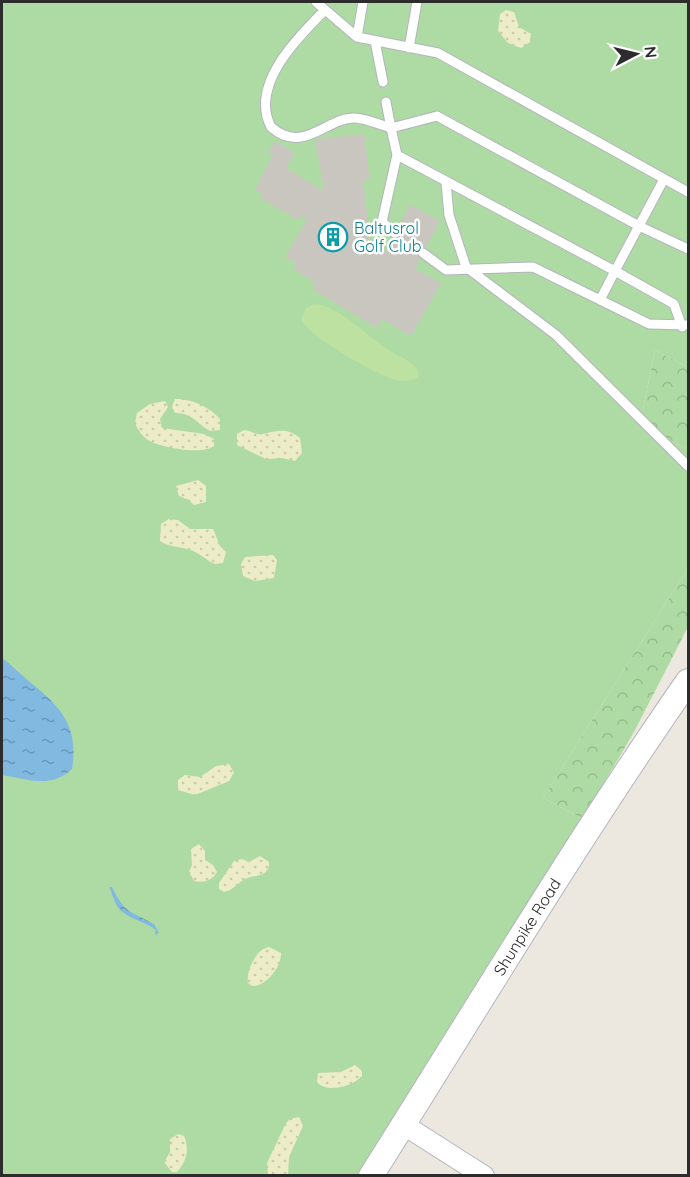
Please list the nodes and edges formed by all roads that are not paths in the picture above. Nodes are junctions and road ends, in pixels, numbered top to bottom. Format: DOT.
graph roads {
  1 [pos="316,2"];
  2 [pos="363,2"];
  3 [pos="417,2"];
  4 [pos="325,10"];
  5 [pos="357,37"];
  6 [pos="375,41"];
  7 [pos="409,48"];
  8 [pos="382,82"];
  9 [pos="386,102"];
  10 [pos="391,128"];
  11 [pos="397,155"];
  12 [pos="664,179"];
  13 [pos="446,183"];
  14 [pos="688,191"];
  15 [pos="639,226"];
  16 [pos="395,233"];
  17 [pos="688,249"];
  18 [pos="423,253"];
  19 [pos="466,267"];
  20 [pos="615,271"];
  21 [pos="600,300"];
  22 [pos="685,326"];
  23 [pos="688,466"];
  24 [pos="688,681"];
  25 [pos="404,1125"];
  26 [pos="371,1176"];
  27 [pos="484,1176"];
  1 -- 4 [label="lane"];
  2 -- 5 [label="lane"];
  3 -- 7 [label="lane"];
  4 -- 5 [label="lane"];
  4 -- 10 [label="lane"];
  5 -- 6 [label="lane"];
  6 -- 7 [label="lane"];
  6 -- 8 [label="lane"];
  7 -- 12 [label="lane"];
  9 -- 10 [label="lane"];
  10 -- 11 [label="lane"];
  10 -- 15 [label="lane"];
  11 -- 13 [label="lane"];
  11 -- 16 [label="lane"];
  12 -- 14 [label="lane"];
  12 -- 15 [label="lane"];
  13 -- 19 [label="lane"];
  13 -- 20 [label="lane"];
  15 -- 17 [label="lane"];
  15 -- 20 [label="lane"];
  18 -- 19 [label="lane"];
  19 -- 21 [label="lane"];
  19 -- 23 [label="lane"];
  20 -- 21 [label="lane"];
  20 -- 22 [label="lane"];
  21 -- 22 [label="lane"];
  24 -- 25 [label="street, Shunpike Road"];
  25 -- 26 [label="street, Shunpike Road"];
  25 -- 27 [label="street"];
}
